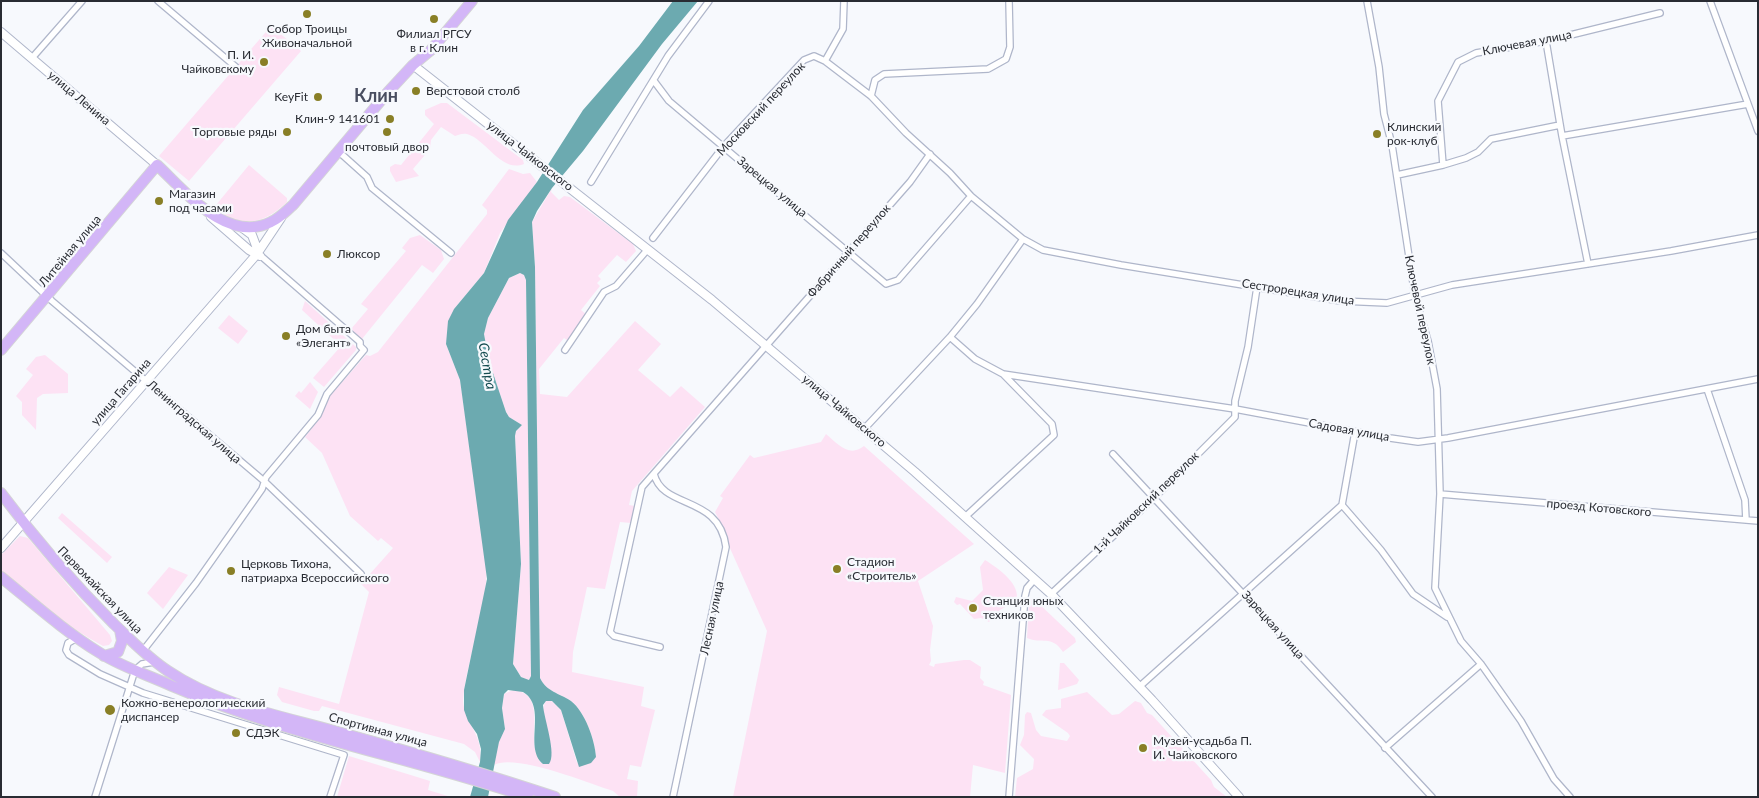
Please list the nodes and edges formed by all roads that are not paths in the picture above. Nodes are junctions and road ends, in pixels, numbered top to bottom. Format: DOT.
graph roads {
  1 [pos="82,1"];
  2 [pos="158,1"];
  3 [pos="472,1"];
  4 [pos="709,1"];
  5 [pos="844,1"];
  6 [pos="1009,1"];
  7 [pos="1367,1"];
  8 [pos="1710,1"];
  9 [pos="1660,13"];
  10 [pos="1,32"];
  11 [pos="1546,41"];
  12 [pos="32,58"];
  13 [pos="826,61"];
  14 [pos="413,65"];
  15 [pos="236,67"];
  16 [pos="654,81"];
  17 [pos="871,96"];
  18 [pos="1748,104"];
  19 [pos="1560,125"];
  20 [pos="1758,131"];
  21 [pos="1562,136"];
  22 [pos="724,146"];
  23 [pos="338,151"];
  24 [pos="930,154"];
  25 [pos="156,165"];
  26 [pos="1443,165"];
  27 [pos="1396,175"];
  28 [pos="591,182"];
  29 [pos="971,196"];
  30 [pos="197,203"];
  31 [pos="293,205"];
  32 [pos="236,225"];
  33 [pos="1758,235"];
  34 [pos="653,238"];
  35 [pos="1023,239"];
  36 [pos="648,249"];
  37 [pos="1,253"];
  38 [pos="451,253"];
  39 [pos="847,253"];
  40 [pos="259,254"];
  41 [pos="1588,264"];
  42 [pos="1257,287"];
  43 [pos="1415,296"];
  44 [pos="48,297"];
  45 [pos="950,337"];
  46 [pos="765,345"];
  47 [pos="1,350"];
  48 [pos="564,350"];
  49 [pos="1004,374"];
  50 [pos="1758,379"];
  51 [pos="146,381"];
  52 [pos="1707,389"];
  53 [pos="1235,409"];
  54 [pos="865,428"];
  55 [pos="1355,432"];
  56 [pos="1437,440"];
  57 [pos="1113,454"];
  58 [pos="654,474"];
  59 [pos="264,481"];
  60 [pos="1,493"];
  61 [pos="1440,494"];
  62 [pos="1153,498"];
  63 [pos="1342,505"];
  64 [pos="966,517"];
  65 [pos="1746,520"];
  66 [pos="1758,521"];
  67 [pos="24,523"];
  68 [pos="1,548"];
  69 [pos="361,574"];
  70 [pos="1,577"];
  71 [pos="1034,580"];
  72 [pos="1244,593"];
  73 [pos="1050,594"];
  74 [pos="1449,618"];
  75 [pos="120,630"];
  76 [pos="77,638"];
  77 [pos="660,647"];
  78 [pos="142,652"];
  79 [pos="104,656"];
  80 [pos="155,662"];
  81 [pos="1481,664"];
  82 [pos="134,670"];
  83 [pos="128,687"];
  84 [pos="1139,687"];
  85 [pos="195,691"];
  86 [pos="1385,748"];
  87 [pos="525,793"];
  88 [pos="94,797"];
  89 [pos="330,797"];
  90 [pos="555,797"];
  91 [pos="674,797"];
  92 [pos="1009,797"];
  93 [pos="1239,797"];
  94 [pos="1432,797"];
  95 [pos="1570,797"];
  1 -- 12 [label="street"];
  2 -- 15 [label="street"];
  3 -- 14 [label="highway, улица Гагарина"];
  4 -- 16 [label="street"];
  5 -- 13 [label="street"];
  6 -- 17 [label="street"];
  7 -- 27 [label="street, Ключевой переулок"];
  8 -- 18 [label="street"];
  9 -- 11 [label="street, Ключевая улица"];
  10 -- 12 [label="street, улица Ленина"];
  11 -- 19 [label="street"];
  11 -- 26 [label="street, Ключевая улица"];
  12 -- 25 [label="street, улица Ленина"];
  13 -- 17 [label="street"];
  13 -- 22 [label="street, Московский переулок"];
  14 -- 23 [label="highway, улица Гагарина"];
  14 -- 36 [label="street, улица Чайковского"];
  16 -- 22 [label="street, Зарецкая улица"];
  16 -- 28 [label="street"];
  17 -- 24 [label="street"];
  18 -- 20 [label="street"];
  18 -- 21 [label="street"];
  19 -- 21 [label="street"];
  19 -- 26 [label="street"];
  21 -- 41 [label="street"];
  22 -- 34 [label="street, Московский переулок"];
  22 -- 39 [label="street, Зарецкая улица"];
  23 -- 31 [label="highway, улица Гагарина"];
  23 -- 38 [label="street"];
  24 -- 29 [label="street, Сестрорецкая улица"];
  24 -- 39 [label="street, Фабричный переулок"];
  25 -- 30 [label="highway"];
  25 -- 44 [label="highway, Литейная улица"];
  26 -- 27 [label="street"];
  27 -- 43 [label="street, Ключевой переулок"];
  29 -- 35 [label="street, Сестрорецкая улица"];
  29 -- 39 [label="street, Зарецкая улица"];
  30 -- 32 [label="highway"];
  30 -- 40 [label="street"];
  31 -- 32 [label="highway"];
  31 -- 40 [label="street, улица Гагарина"];
  32 -- 40 [label="street"];
  33 -- 41 [label="street, Сестрорецкая улица"];
  35 -- 42 [label="street, Сестрорецкая улица"];
  35 -- 45 [label="street"];
  36 -- 46 [label="street, улица Чайковского"];
  36 -- 48 [label="street"];
  37 -- 44 [label="street, Ленинградская улица"];
  39 -- 46 [label="street, Фабричный переулок"];
  40 -- 51 [label="street, улица Гагарина"];
  40 -- 59 [label="street"];
  41 -- 43 [label="street, Сестрорецкая улица"];
  42 -- 43 [label="street, Сестрорецкая улица"];
  42 -- 53 [label="street"];
  43 -- 56 [label="street, Ключевой переулок"];
  44 -- 47 [label="highway, Литейная улица"];
  44 -- 51 [label="street, Ленинградская улица"];
  45 -- 49 [label="street, Садовая улица"];
  45 -- 54 [label="street"];
  46 -- 54 [label="street, улица Чайковского"];
  46 -- 58 [label="street, Фабричный переулок"];
  49 -- 53 [label="street, Садовая улица"];
  49 -- 64 [label="street"];
  50 -- 52 [label="street, Садовая улица"];
  51 -- 59 [label="street, Ленинградская улица"];
  51 -- 67 [label="street, улица Гагарина"];
  52 -- 56 [label="street, Садовая улица"];
  52 -- 65 [label="street"];
  53 -- 55 [label="street, Садовая улица"];
  53 -- 62 [label="street, 1-й Чайковский переулок"];
  54 -- 64 [label="street, улица Чайковского"];
  55 -- 56 [label="street, Садовая улица"];
  55 -- 63 [label="street"];
  56 -- 61 [label="street, Ключевой переулок"];
  57 -- 62 [label="street, Зарецкая улица"];
  58 -- 77 [label="street, Фабричный переулок"];
  58 -- 91 [label="street, Лесная улица"];
  59 -- 69 [label="street, Ленинградская улица"];
  59 -- 78 [label="street"];
  60 -- 67 [label="highway, Первомайская улица"];
  61 -- 65 [label="street, проезд Котовского"];
  61 -- 74 [label="street, Ключевой переулок"];
  62 -- 72 [label="street, Зарецкая улица"];
  62 -- 73 [label="street, 1-й Чайковский переулок"];
  63 -- 72 [label="street"];
  63 -- 74 [label="street"];
  64 -- 71 [label="street, улица Чайковского"];
  65 -- 66 [label="street, проезд Котовского"];
  67 -- 68 [label="street, улица Гагарина"];
  67 -- 75 [label="highway, Первомайская улица"];
  70 -- 76 [label="highway"];
  71 -- 73 [label="street, улица Чайковского"];
  71 -- 92 [label="street"];
  72 -- 84 [label="street"];
  72 -- 86 [label="street, Зарецкая улица"];
  73 -- 84 [label="street, улица Чайковского"];
  74 -- 81 [label="street, Ключевой переулок"];
  75 -- 78 [label="highway, Первомайская улица"];
  75 -- 79 [label="highway"];
  76 -- 79 [label="highway"];
  76 -- 83 [label="street"];
  78 -- 80 [label="highway, Первомайская улица"];
  79 -- 82 [label="highway"];
  80 -- 82 [label="street"];
  80 -- 85 [label="highway, Первомайская улица"];
  81 -- 86 [label="street"];
  81 -- 95 [label="street, Ключевой переулок"];
  82 -- 83 [label="street"];
  82 -- 85 [label="highway"];
  83 -- 88 [label="street"];
  83 -- 89 [label="street"];
  84 -- 93 [label="street, улица Чайковского"];
  85 -- 87 [label="highway, Спортивная улица"];
  86 -- 94 [label="street, Зарецкая улица"];
  87 -- 90 [label="highway, Спортивная улица"];
}
